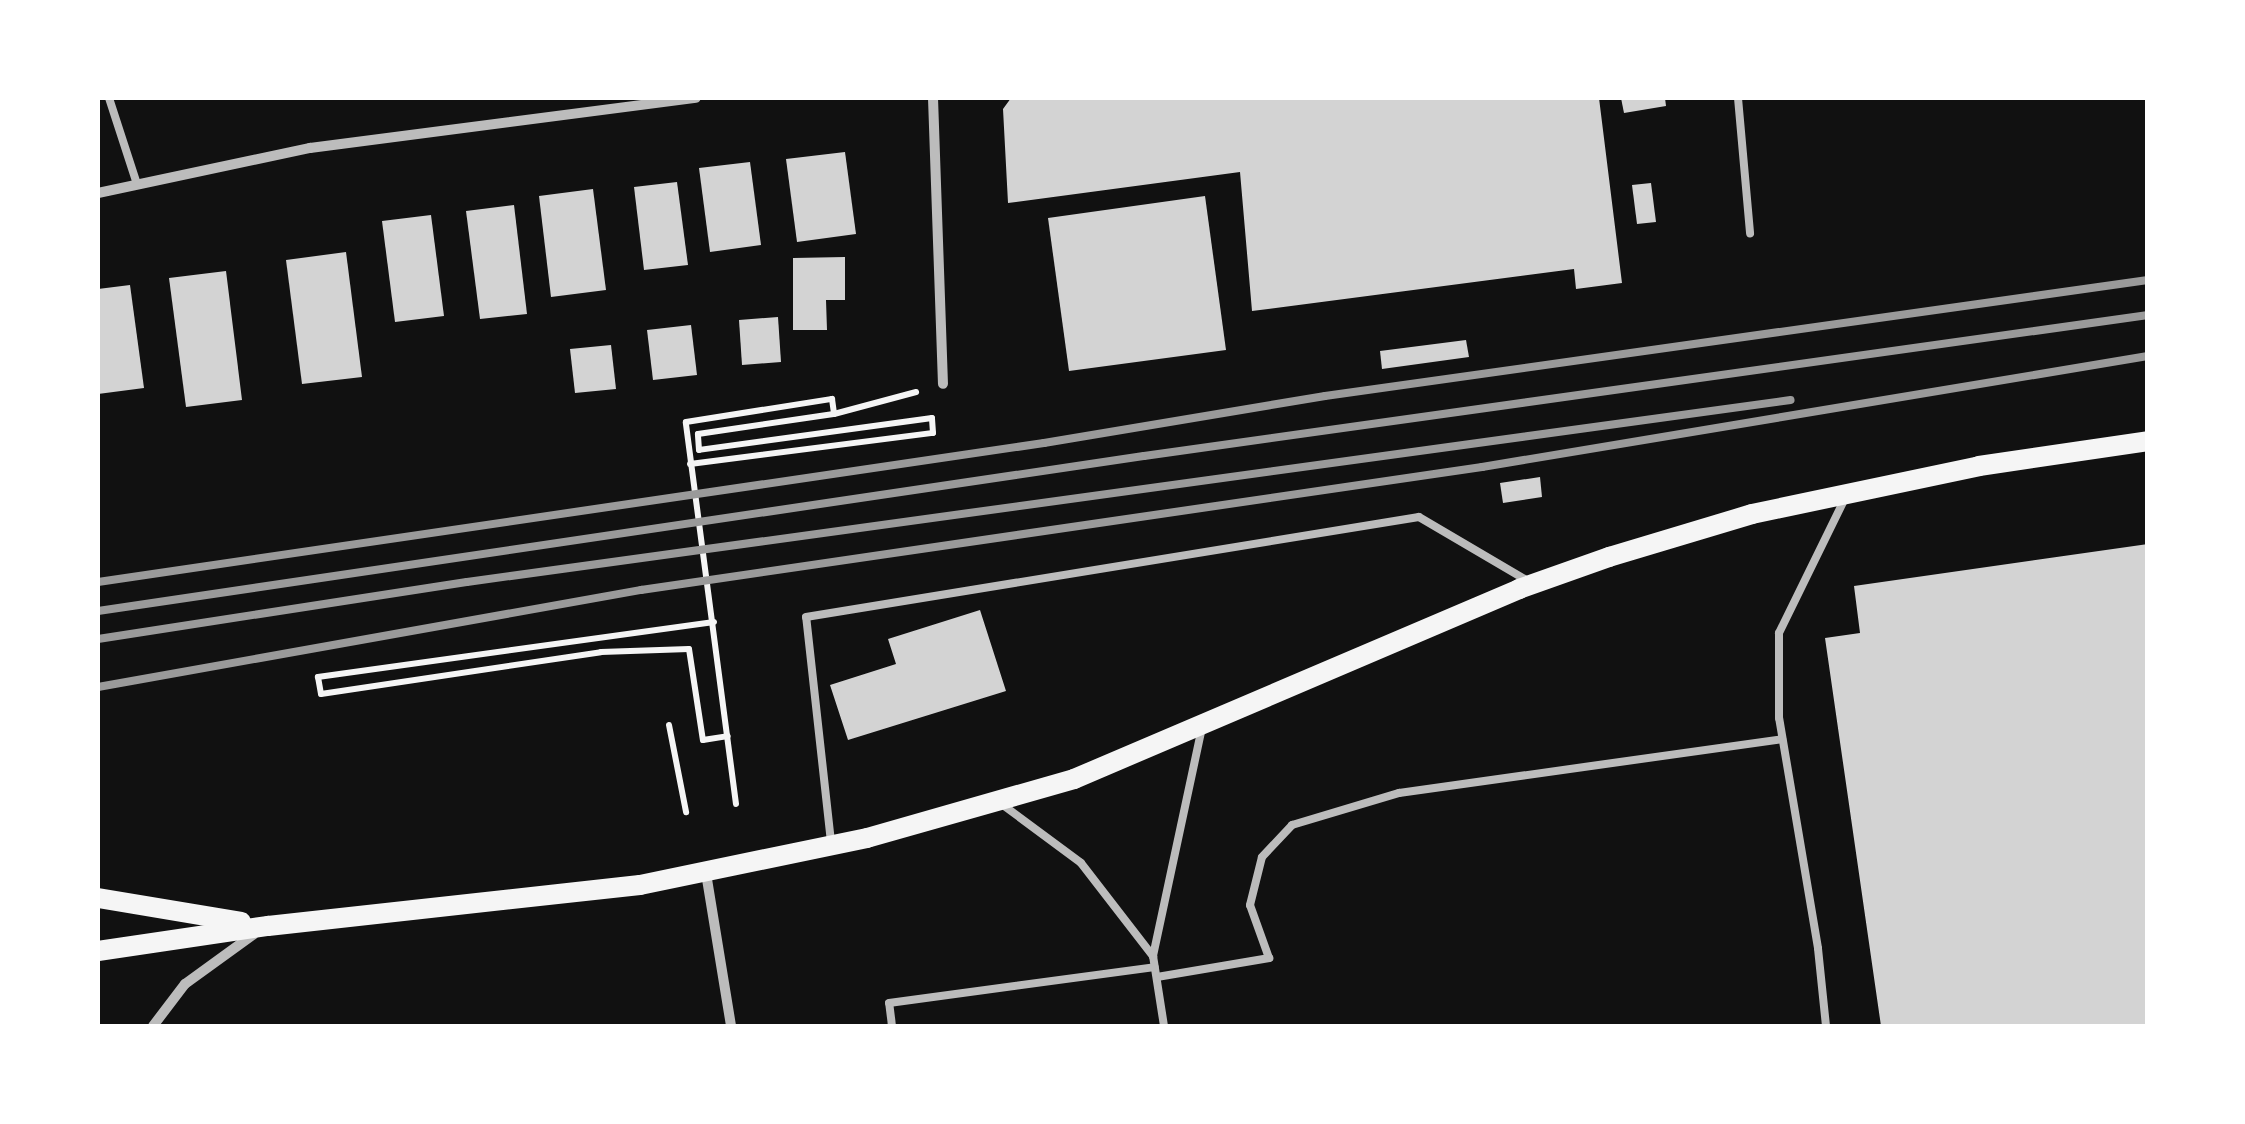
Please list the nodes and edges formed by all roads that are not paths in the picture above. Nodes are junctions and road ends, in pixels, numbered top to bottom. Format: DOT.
graph roads {
  1 [pos="109,98"];
  2 [pos="696,98"];
  3 [pos="933,98"];
  4 [pos="1738,98"];
  5 [pos="137,184"];
  6 [pos="98,193"];
  7 [pos="1750,233"];
  8 [pos="942,384"];
  9 [pos="2148,441"];
  10 [pos="1847,494"];
  11 [pos="1534,584"];
  12 [pos="1203,726"];
  13 [pos="1782,738"];
  14 [pos="997,800"];
  15 [pos="831,845"];
  16 [pos="706,873"];
  17 [pos="98,898"];
  18 [pos="268,926"];
  19 [pos="98,951"];
  20 [pos="1153,956"];
  21 [pos="1156,972"];
  22 [pos="153,1026"];
  23 [pos="731,1026"];
  24 [pos="892,1026"];
  25 [pos="1164,1026"];
  26 [pos="1826,1026"];
  1 -- 5 [label="lane"];
  2 -- 5 [label="street"];
  3 -- 8 [label="street"];
  4 -- 7 [label="lane"];
  5 -- 6 [label="street"];
  9 -- 10 [label="main road"];
  10 -- 11 [label="main road"];
  10 -- 13 [label="lane"];
  11 -- 12 [label="main road"];
  11 -- 15 [label="lane"];
  12 -- 14 [label="main road"];
  12 -- 20 [label="lane"];
  13 -- 21 [label="lane"];
  13 -- 26 [label="lane"];
  14 -- 15 [label="main road"];
  14 -- 20 [label="lane"];
  15 -- 16 [label="main road"];
  16 -- 18 [label="main road"];
  16 -- 23 [label="street"];
  17 -- 18 [label="main road"];
  18 -- 19 [label="main road"];
  18 -- 22 [label="street"];
  20 -- 21 [label="lane"];
  21 -- 24 [label="lane"];
  21 -- 25 [label="lane"];
}
